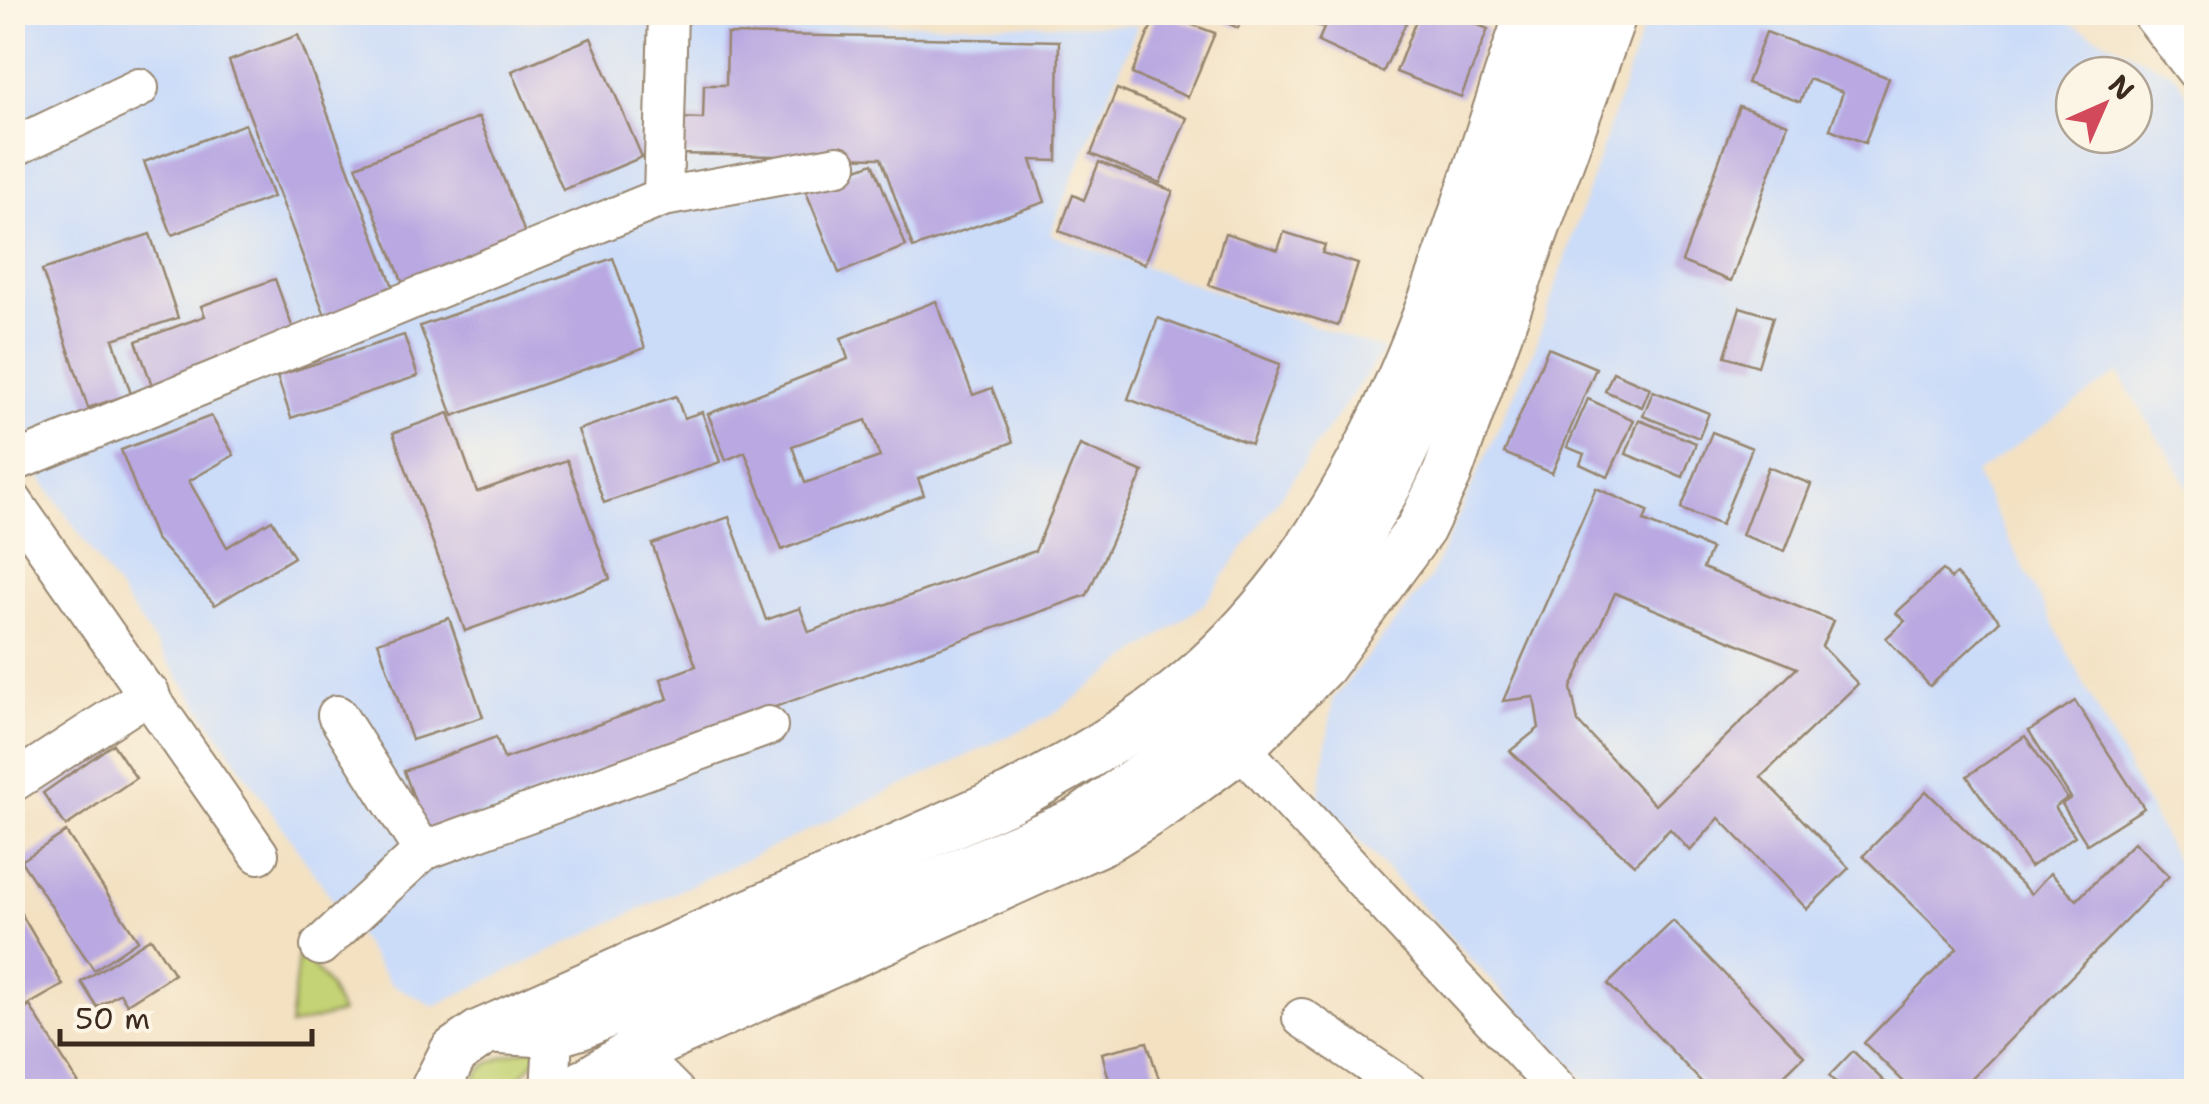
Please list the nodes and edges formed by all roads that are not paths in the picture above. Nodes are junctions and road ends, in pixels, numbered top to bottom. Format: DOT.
graph roads {
  1 [pos="668,12"];
  2 [pos="1530,12"];
  3 [pos="1571,12"];
  4 [pos="1613,12"];
  5 [pos="2150,12"];
  6 [pos="2196,71"];
  7 [pos="139,88"];
  8 [pos="12,148"];
  9 [pos="838,166"];
  10 [pos="663,197"];
  11 [pos="12,464"];
  12 [pos="13,500"];
  13 [pos="150,692"];
  14 [pos="337,715"];
  15 [pos="768,726"];
  16 [pos="1240,747"];
  17 [pos="12,783"];
  18 [pos="423,851"];
  19 [pos="259,854"];
  20 [pos="320,946"];
  21 [pos="1302,1018"];
  22 [pos="480,1034"];
  23 [pos="552,1038"];
  24 [pos="635,1052"];
  25 [pos="435,1089"];
  26 [pos="550,1092"];
  27 [pos="572,1092"];
  28 [pos="675,1092"];
  29 [pos="1411,1092"];
  30 [pos="1560,1092"];
  1 -- 10 [label="street"];
  2 -- 22 [label="main road"];
  3 -- 23 [label="street"];
  4 -- 16 [label="main road"];
  5 -- 6 [label="street"];
  7 -- 8 [label="street"];
  9 -- 10 [label="street"];
  10 -- 11 [label="street"];
  12 -- 13 [label="street"];
  13 -- 17 [label="street"];
  13 -- 19 [label="street"];
  14 -- 18 [label="street"];
  15 -- 18 [label="street"];
  16 -- 24 [label="main road"];
  16 -- 30 [label="street"];
  18 -- 20 [label="street"];
  21 -- 29 [label="street"];
  22 -- 23 [label="street"];
  22 -- 25 [label="main road"];
  23 -- 26 [label="street"];
  24 -- 27 [label="main road"];
  24 -- 28 [label="street"];
}
